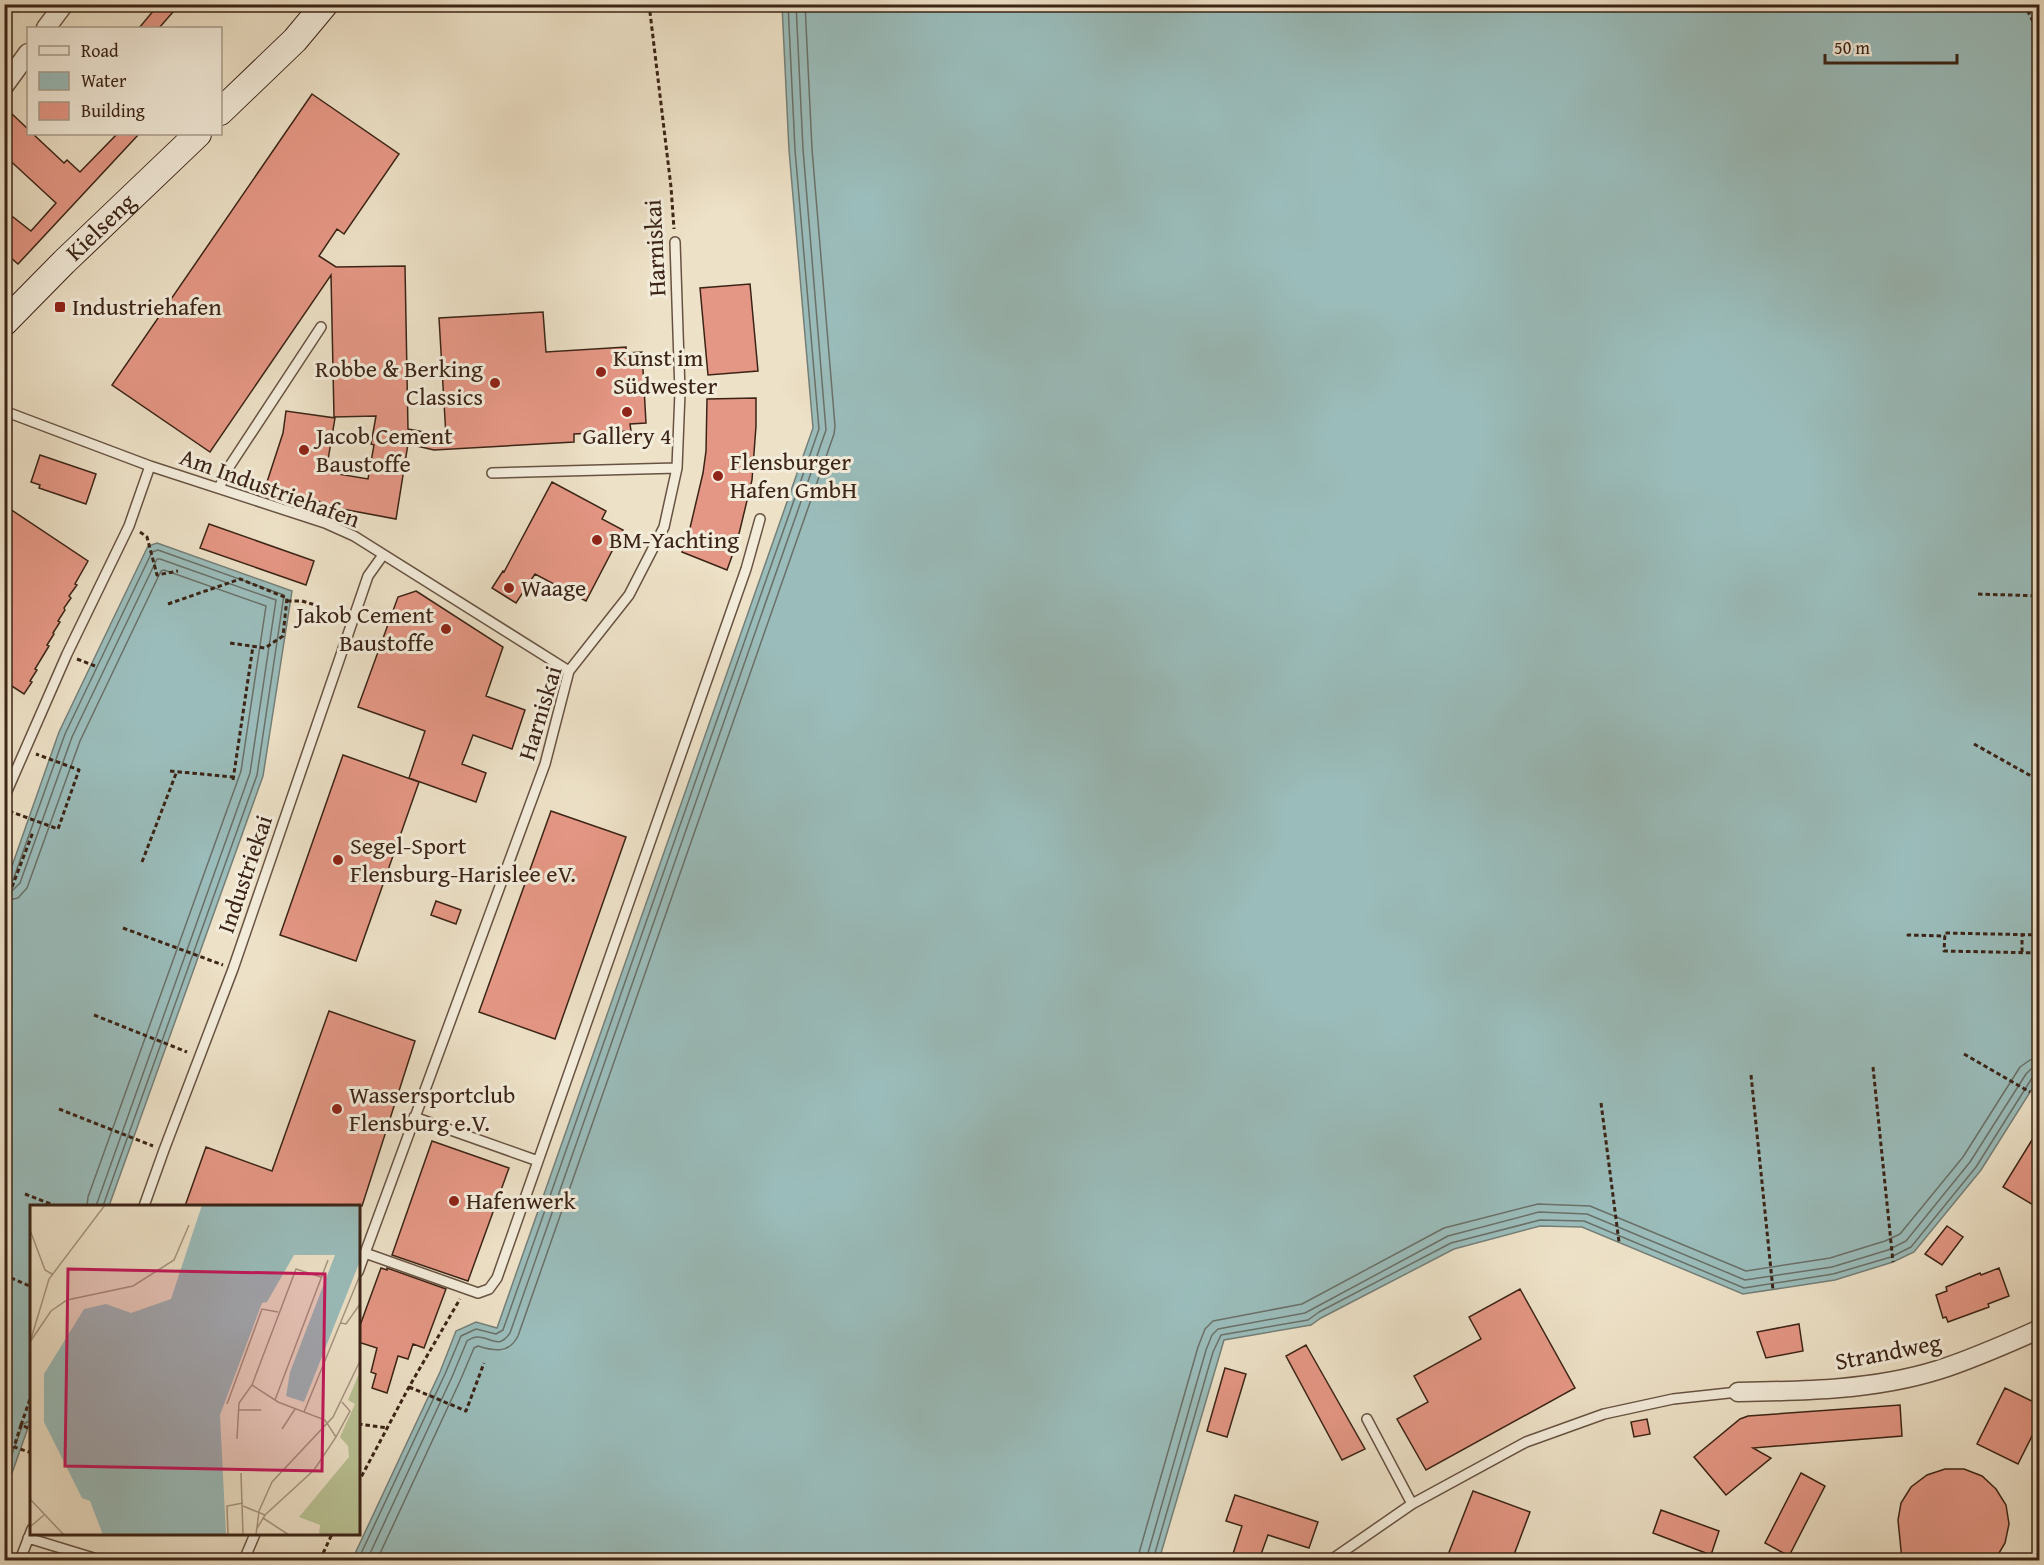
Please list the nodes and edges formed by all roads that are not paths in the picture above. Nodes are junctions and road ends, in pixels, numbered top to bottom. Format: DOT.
graph roads {
  1 [pos="64,4"];
  2 [pos="325,4"];
  3 [pos="47,27"];
  4 [pos="27,54"];
  5 [pos="4,86"];
  6 [pos="222,110"];
  7 [pos="197,135"];
  8 [pos="675,242"];
  9 [pos="4,323"];
  10 [pos="321,327"];
  11 [pos="4,411"];
  12 [pos="150,466"];
  13 [pos="677,468"];
  14 [pos="492,473"];
  15 [pos="219,489"];
  16 [pos="760,519"];
  17 [pos="383,555"];
  18 [pos="568,671"];
  19 [pos="4,798"];
  20 [pos="414,1117"];
  21 [pos="538,1161"];
  22 [pos="144,1205"];
  23 [pos="365,1253"];
  24 [pos="360,1267"];
  25 [pos="2040,1329"];
  26 [pos="1738,1392"];
  27 [pos="1366,1419"];
  28 [pos="1412,1504"];
  29 [pos="30,1533"];
  30 [pos="35,1535"];
  31 [pos="254,1535"];
  32 [pos="20,1560"];
  33 [pos="100,1560"];
  34 [pos="244,1560"];
  35 [pos="1331,1560"];
  1 -- 3 [label="street"];
  2 -- 6 [label="street"];
  4 -- 5 [label="street"];
  7 -- 9 [label="street, Kielseng"];
  8 -- 13 [label="lane, Harniskai"];
  10 -- 15 [label="lane"];
  11 -- 12 [label="lane, Am Industriehafen"];
  12 -- 15 [label="lane, Am Industriehafen"];
  12 -- 19 [label="lane"];
  13 -- 14 [label="lane"];
  13 -- 18 [label="lane, Harniskai"];
  15 -- 17 [label="lane, Am Industriehafen"];
  16 -- 21 [label="lane"];
  17 -- 18 [label="lane, Am Industriehafen"];
  17 -- 22 [label="lane, Industriekai"];
  18 -- 20 [label="lane, Harniskai"];
  20 -- 21 [label="lane"];
  20 -- 23 [label="lane, Harniskai"];
  21 -- 23 [label="lane"];
  23 -- 24 [label="lane, Harniskai"];
  25 -- 26 [label="street, Strandweg"];
  26 -- 28 [label="lane"];
  27 -- 28 [label="lane"];
  28 -- 35 [label="lane"];
  29 -- 32 [label="lane"];
  30 -- 33 [label="lane"];
  31 -- 34 [label="lane"];
}
